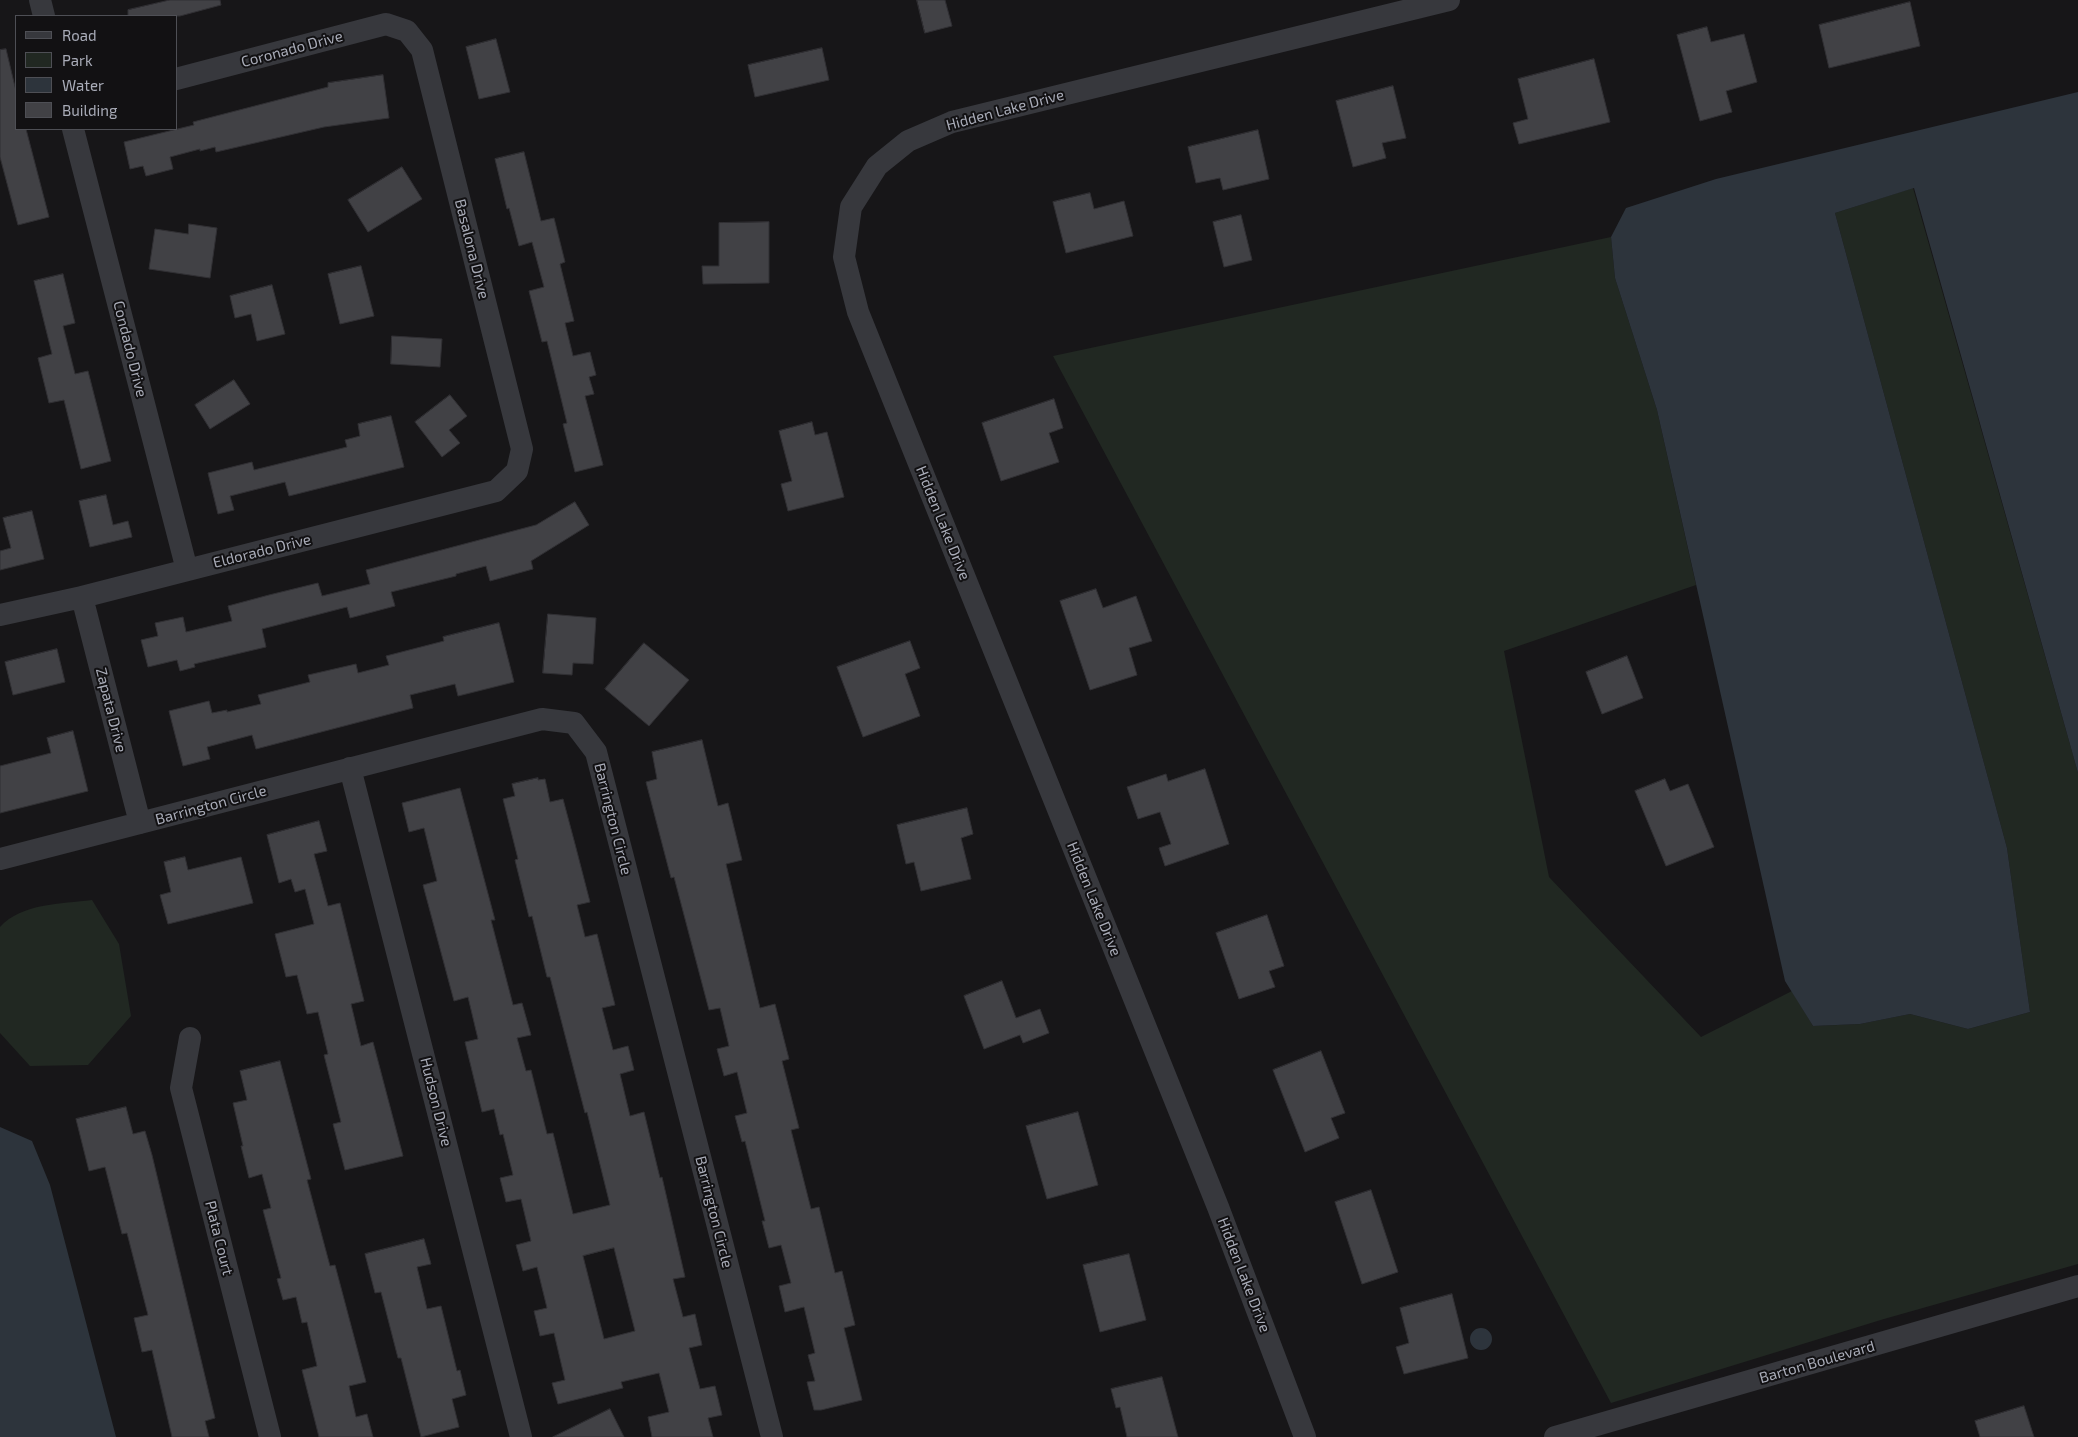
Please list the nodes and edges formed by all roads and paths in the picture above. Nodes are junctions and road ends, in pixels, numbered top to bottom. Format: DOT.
graph roads {
  1 [pos="40,0"];
  2 [pos="1449,0"];
  3 [pos="44,15"];
  4 [pos="407,31"];
  5 [pos="178,78"];
  6 [pos="73,130"];
  7 [pos="517,471"];
  8 [pos="187,570"];
  9 [pos="82,597"];
  10 [pos="0,615"];
  11 [pos="350,768"];
  12 [pos="140,823"];
  13 [pos="0,859"];
  14 [pos="190,1038"];
  15 [pos="2078,1286"];
  16 [pos="1580,1434"];
  17 [pos="270,1437"];
  18 [pos="521,1437"];
  19 [pos="772,1437"];
  20 [pos="1305,1437"];
  21 [pos="1555,1437"];
  1 -- 3 [label="street"];
  2 -- 20 [label="street, Hidden Lake Drive"];
  4 -- 5 [label="street, Coronado Drive"];
  4 -- 7 [label="street, Basalona Drive"];
  6 -- 8 [label="street, Condado Drive"];
  7 -- 8 [label="street, Eldorado Drive"];
  8 -- 9 [label="street, Eldorado Drive"];
  9 -- 10 [label="street, Eldorado Drive"];
  9 -- 12 [label="street, Zapata Drive"];
  11 -- 12 [label="street, Barrington Circle"];
  11 -- 18 [label="street, Hudson Drive"];
  11 -- 19 [label="street, Barrington Circle"];
  12 -- 13 [label="street, Barrington Circle"];
  14 -- 17 [label="street, Plata Court"];
  15 -- 16 [label="street, Barton Boulevard"];
  16 -- 21 [label="street, Barton Boulevard"];
}
